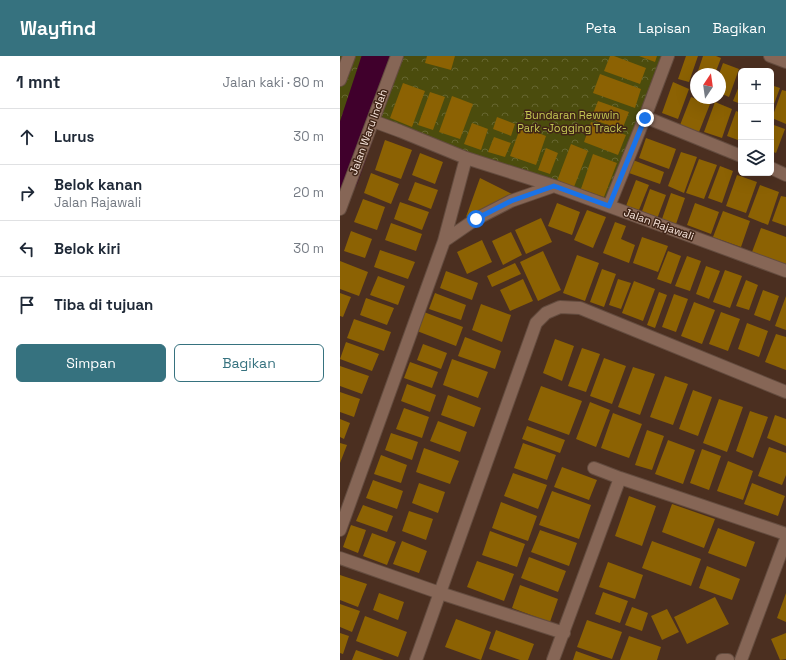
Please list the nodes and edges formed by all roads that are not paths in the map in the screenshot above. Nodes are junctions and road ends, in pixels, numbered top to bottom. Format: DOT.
graph roads {
  1 [pos="349,56"];
  2 [pos="397,56"];
  3 [pos="668,56"];
  4 [pos="770,56"];
  5 [pos="786,62"];
  6 [pos="340,80"];
  7 [pos="645,118"];
  8 [pos="373,121"];
  9 [pos="738,155"];
  10 [pos="466,158"];
  11 [pos="774,169"];
  12 [pos="786,175"];
  13 [pos="554,186"];
  14 [pos="609,206"];
  15 [pos="340,209"];
  16 [pos="444,241"];
  17 [pos="786,271"];
  18 [pos="786,392"];
  19 [pos="594,468"];
  20 [pos="620,478"];
  21 [pos="340,530"];
  22 [pos="786,534"];
  23 [pos="786,539"];
  24 [pos="340,558"];
  25 [pos="440,593"];
  26 [pos="564,633"];
  27 [pos="416,660"];
  28 [pos="553,660"];
  29 [pos="722,660"];
  30 [pos="728,660"];
  31 [pos="741,660"];
  1 -- 6 [label="street"];
  2 -- 8 [label="street, Jalan Waru Indah"];
  3 -- 7 [label="street"];
  4 -- 5 [label="street"];
  7 -- 9 [label="street"];
  7 -- 14 [label="street"];
  8 -- 10 [label="street, Jalan Rajawali"];
  8 -- 15 [label="street, Jalan Waru Indah"];
  10 -- 13 [label="street, Jalan Rajawali"];
  10 -- 16 [label="street"];
  11 -- 12 [label="street"];
  13 -- 14 [label="street, Jalan Rajawali"];
  13 -- 16 [label="street"];
  14 -- 17 [label="street, Jalan Rajawali"];
  16 -- 21 [label="street"];
  18 -- 25 [label="street"];
  19 -- 20 [label="street"];
  20 -- 22 [label="street"];
  20 -- 26 [label="street"];
  23 -- 31 [label="street"];
  24 -- 25 [label="street"];
  25 -- 26 [label="street"];
  25 -- 27 [label="street"];
  26 -- 28 [label="street"];
  29 -- 30 [label="street"];
}
